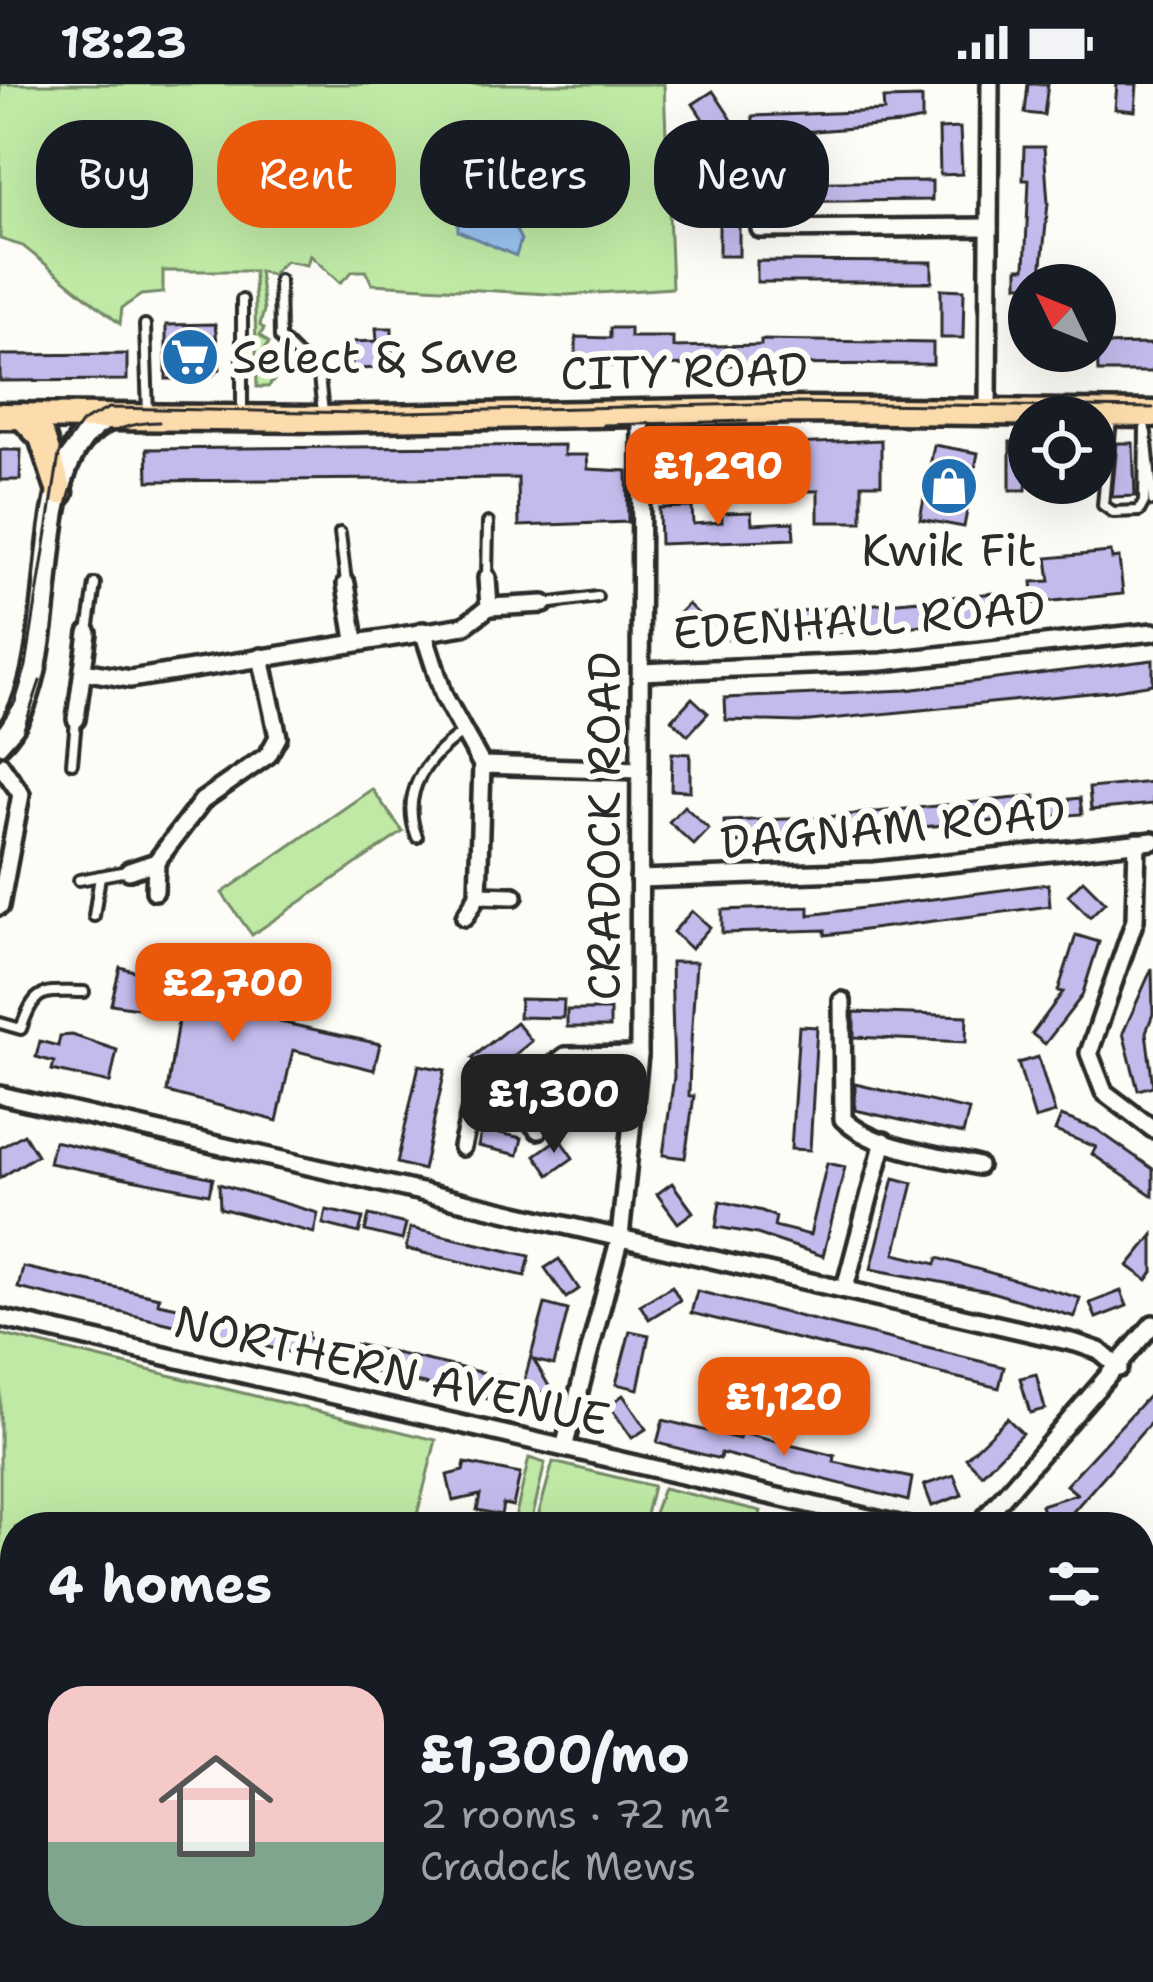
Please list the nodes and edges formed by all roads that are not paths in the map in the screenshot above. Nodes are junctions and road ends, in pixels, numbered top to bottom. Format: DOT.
graph roads {
  1 [pos="990,84"];
  2 [pos="988,227"];
  3 [pos="760,230"];
  4 [pos="279,280"];
  5 [pos="242,300"];
  6 [pos="146,325"];
  7 [pos="988,410"];
  8 [pos="1008,411"];
  9 [pos="148,415"];
  10 [pos="640,415"];
  11 [pos="1116,415"];
  12 [pos="11,416"];
  13 [pos="111,416"];
  14 [pos="242,418"];
  15 [pos="323,419"];
  16 [pos="1147,419"];
  17 [pos="60,492"];
  18 [pos="1153,501"];
  19 [pos="1103,504"];
  20 [pos="488,523"];
  21 [pos="340,533"];
  22 [pos="487,578"];
  23 [pos="95,584"];
  24 [pos="346,584"];
  25 [pos="597,597"];
  26 [pos="544,604"];
  27 [pos="488,607"];
  28 [pos="423,632"];
  29 [pos="1153,632"];
  30 [pos="88,633"];
  31 [pos="355,640"];
  32 [pos="261,657"];
  33 [pos="82,671"];
  34 [pos="641,672"];
  35 [pos="76,719"];
  36 [pos="461,734"];
  37 [pos="1,741"];
  38 [pos="72,763"];
  39 [pos="0,764"];
  40 [pos="482,765"];
  41 [pos="640,770"];
  42 [pos="9,828"];
  43 [pos="417,838"];
  44 [pos="1145,842"];
  45 [pos="156,862"];
  46 [pos="129,871"];
  47 [pos="100,876"];
  48 [pos="639,879"];
  49 [pos="79,880"];
  50 [pos="155,891"];
  51 [pos="478,895"];
  52 [pos="514,896"];
  53 [pos="0,906"];
  54 [pos="94,916"];
  55 [pos="465,916"];
  56 [pos="84,992"];
  57 [pos="842,1001"];
  58 [pos="0,1024"];
  59 [pos="639,1055"];
  60 [pos="0,1095"];
  61 [pos="512,1099"];
  62 [pos="1153,1129"];
  63 [pos="538,1130"];
  64 [pos="884,1141"];
  65 [pos="462,1147"];
  66 [pos="978,1166"];
  67 [pos="620,1237"];
  68 [pos="845,1288"];
  69 [pos="0,1318"];
  70 [pos="1153,1324"];
  71 [pos="1119,1368"];
  72 [pos="565,1444"];
  73 [pos="846,1512"];
  74 [pos="990,1512"];
  1 -- 2 [label="street"];
  2 -- 3 [label="street"];
  2 -- 7 [label="street"];
  4 -- 15 [label="lane"];
  5 -- 14 [label="lane"];
  6 -- 9 [label="lane"];
  7 -- 8 [label="main road, CITY ROAD"];
  7 -- 10 [label="main road, CITY ROAD"];
  9 -- 13 [label="main road, CITY ROAD"];
  9 -- 14 [label="main road, CITY ROAD"];
  10 -- 15 [label="main road, CITY ROAD"];
  10 -- 34 [label="street, CRADOCK ROAD"];
  11 -- 16 [label="main road, CITY ROAD"];
  12 -- 13 [label="main road, CITY ROAD"];
  12 -- 17 [label="main road"];
  13 -- 17 [label="street"];
  14 -- 15 [label="main road, CITY ROAD"];
  16 -- 18 [label="lane"];
  16 -- 19 [label="lane"];
  17 -- 37 [label="street"];
  20 -- 22 [label="lane"];
  21 -- 24 [label="lane"];
  22 -- 27 [label="street"];
  23 -- 30 [label="lane"];
  24 -- 31 [label="street"];
  25 -- 26 [label="lane"];
  26 -- 27 [label="street"];
  27 -- 28 [label="street"];
  28 -- 31 [label="street"];
  28 -- 36 [label="street"];
  29 -- 34 [label="street, EDENHALL ROAD"];
  30 -- 33 [label="street"];
  31 -- 32 [label="street"];
  32 -- 33 [label="street"];
  32 -- 45 [label="street"];
  33 -- 35 [label="street"];
  34 -- 41 [label="street, CRADOCK ROAD"];
  35 -- 38 [label="lane"];
  36 -- 40 [label="street"];
  36 -- 43 [label="lane"];
  39 -- 42 [label="street"];
  40 -- 41 [label="street"];
  40 -- 51 [label="street"];
  41 -- 48 [label="street, CRADOCK ROAD"];
  42 -- 53 [label="street"];
  44 -- 48 [label="street, DAGNAM ROAD"];
  44 -- 62 [label="street"];
  45 -- 46 [label="street"];
  45 -- 50 [label="street"];
  46 -- 47 [label="lane"];
  47 -- 49 [label="lane"];
  47 -- 54 [label="lane"];
  48 -- 59 [label="street, CRADOCK ROAD"];
  51 -- 52 [label="street"];
  51 -- 55 [label="street"];
  56 -- 58 [label="lane"];
  57 -- 64 [label="street"];
  59 -- 61 [label="street"];
  59 -- 67 [label="street, CRADOCK ROAD"];
  60 -- 67 [label="street"];
  61 -- 63 [label="street"];
  61 -- 65 [label="street"];
  64 -- 66 [label="street"];
  64 -- 68 [label="street"];
  67 -- 68 [label="street"];
  67 -- 72 [label="street, CRADOCK ROAD"];
  68 -- 71 [label="street"];
  69 -- 72 [label="street, NORTHERN AVENUE"];
  70 -- 71 [label="street"];
  71 -- 74 [label="street"];
  72 -- 73 [label="street, NORTHERN AVENUE"];
}
